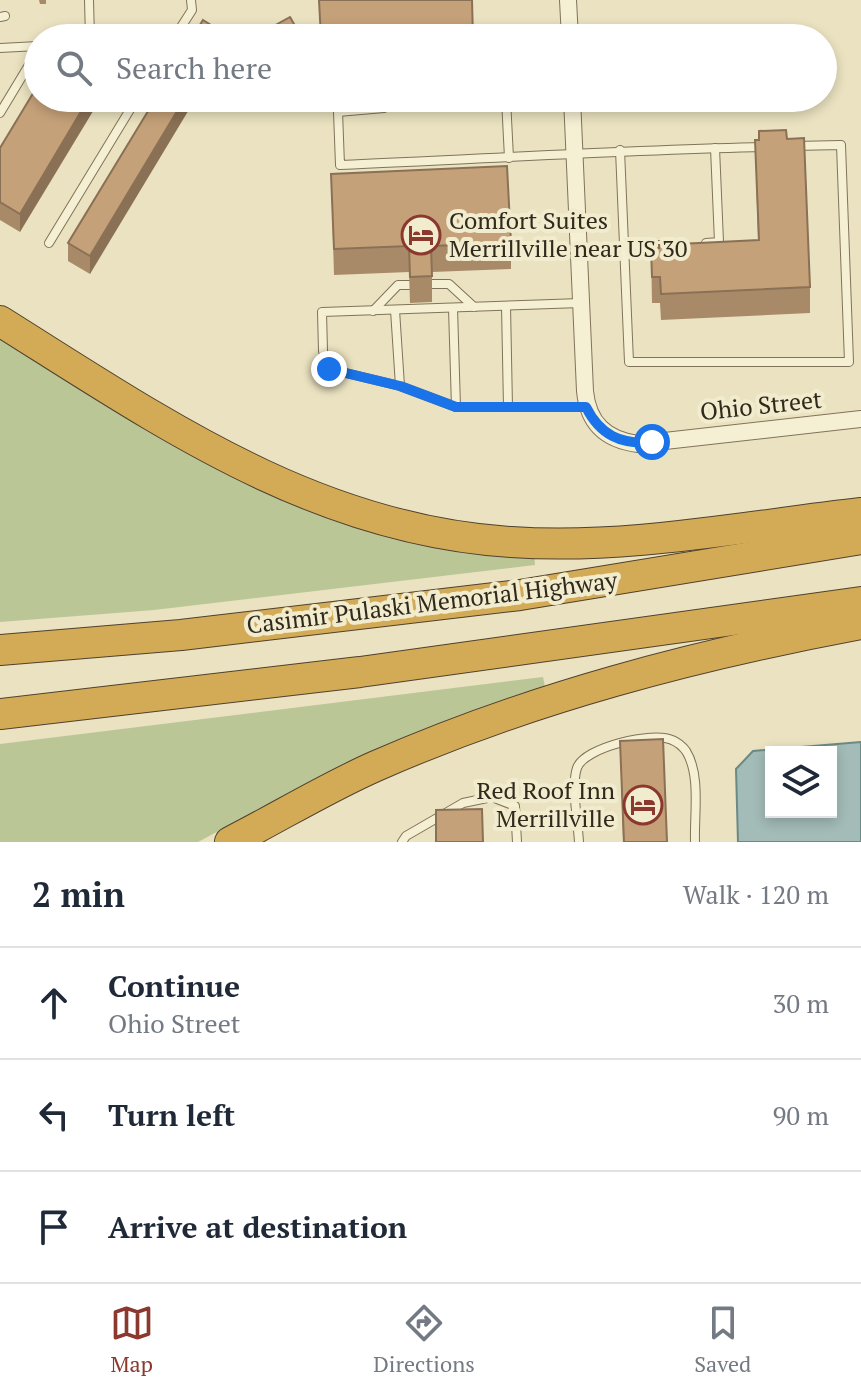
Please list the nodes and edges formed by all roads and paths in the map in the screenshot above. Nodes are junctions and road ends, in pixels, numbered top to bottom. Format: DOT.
graph roads {
  1 [pos="89,0"];
  2 [pos="191,0"];
  3 [pos="568,0"];
  4 [pos="90,24"];
  5 [pos="183,24"];
  6 [pos="569,24"];
  7 [pos="0,48"];
  8 [pos="24,48"];
  9 [pos="24,72"];
  10 [pos="129,112"];
  11 [pos="338,112"];
  12 [pos="507,112"];
  13 [pos="573,112"];
  14 [pos="0,113"];
  15 [pos="715,148"];
  16 [pos="620,150"];
  17 [pos="575,154"];
  18 [pos="509,158"];
  19 [pos="49,243"];
  20 [pos="693,243"];
  21 [pos="680,244"];
  22 [pos="625,245"];
  23 [pos="431,284"];
  24 [pos="409,285"];
  25 [pos="581,303"];
  26 [pos="506,306"];
  27 [pos="475,307"];
  28 [pos="453,308"];
  29 [pos="395,310"];
  30 [pos="373,311"];
  31 [pos="0,321"];
  32 [pos="400,386"];
  33 [pos="456,407"];
  34 [pos="508,407"];
  35 [pos="586,407"];
  36 [pos="861,419"];
  37 [pos="861,513"];
  38 [pos="861,539"];
  39 [pos="861,602"];
  40 [pos="861,624"];
  41 [pos="0,650"];
  42 [pos="0,714"];
  43 [pos="230,842"];
  44 [pos="402,842"];
  45 [pos="517,842"];
  46 [pos="579,842"];
  47 [pos="695,842"];
  1 -- 4 [label="lane"];
  2 -- 5 [label="lane"];
  3 -- 6 [label="street"];
  7 -- 8 [label="lane"];
  9 -- 14 [label="lane"];
  10 -- 19 [label="lane"];
  11 -- 18 [label="lane"];
  12 -- 18 [label="lane"];
  13 -- 17 [label="street"];
  15 -- 16 [label="lane"];
  15 -- 20 [label="lane"];
  15 -- 22 [label="lane"];
  16 -- 17 [label="lane"];
  16 -- 22 [label="lane"];
  17 -- 18 [label="lane"];
  17 -- 25 [label="street"];
  21 -- 22 [label="lane"];
  23 -- 27 [label="lane"];
  24 -- 30 [label="lane"];
  25 -- 26 [label="lane"];
  25 -- 35 [label="street"];
  26 -- 27 [label="lane"];
  26 -- 34 [label="lane"];
  27 -- 28 [label="lane"];
  28 -- 29 [label="lane"];
  28 -- 33 [label="lane"];
  29 -- 30 [label="lane"];
  29 -- 32 [label="lane"];
  30 -- 32 [label="lane"];
  31 -- 37 [label="highway"];
  32 -- 33 [label="lane"];
  33 -- 34 [label="lane"];
  34 -- 35 [label="lane"];
  35 -- 36 [label="street, Ohio Street"];
  38 -- 41 [label="highway, Casimir Pulaski Memorial Highway"];
  39 -- 42 [label="highway"];
  40 -- 43 [label="highway"];
  44 -- 45 [label="lane"];
  46 -- 47 [label="lane"];
}
